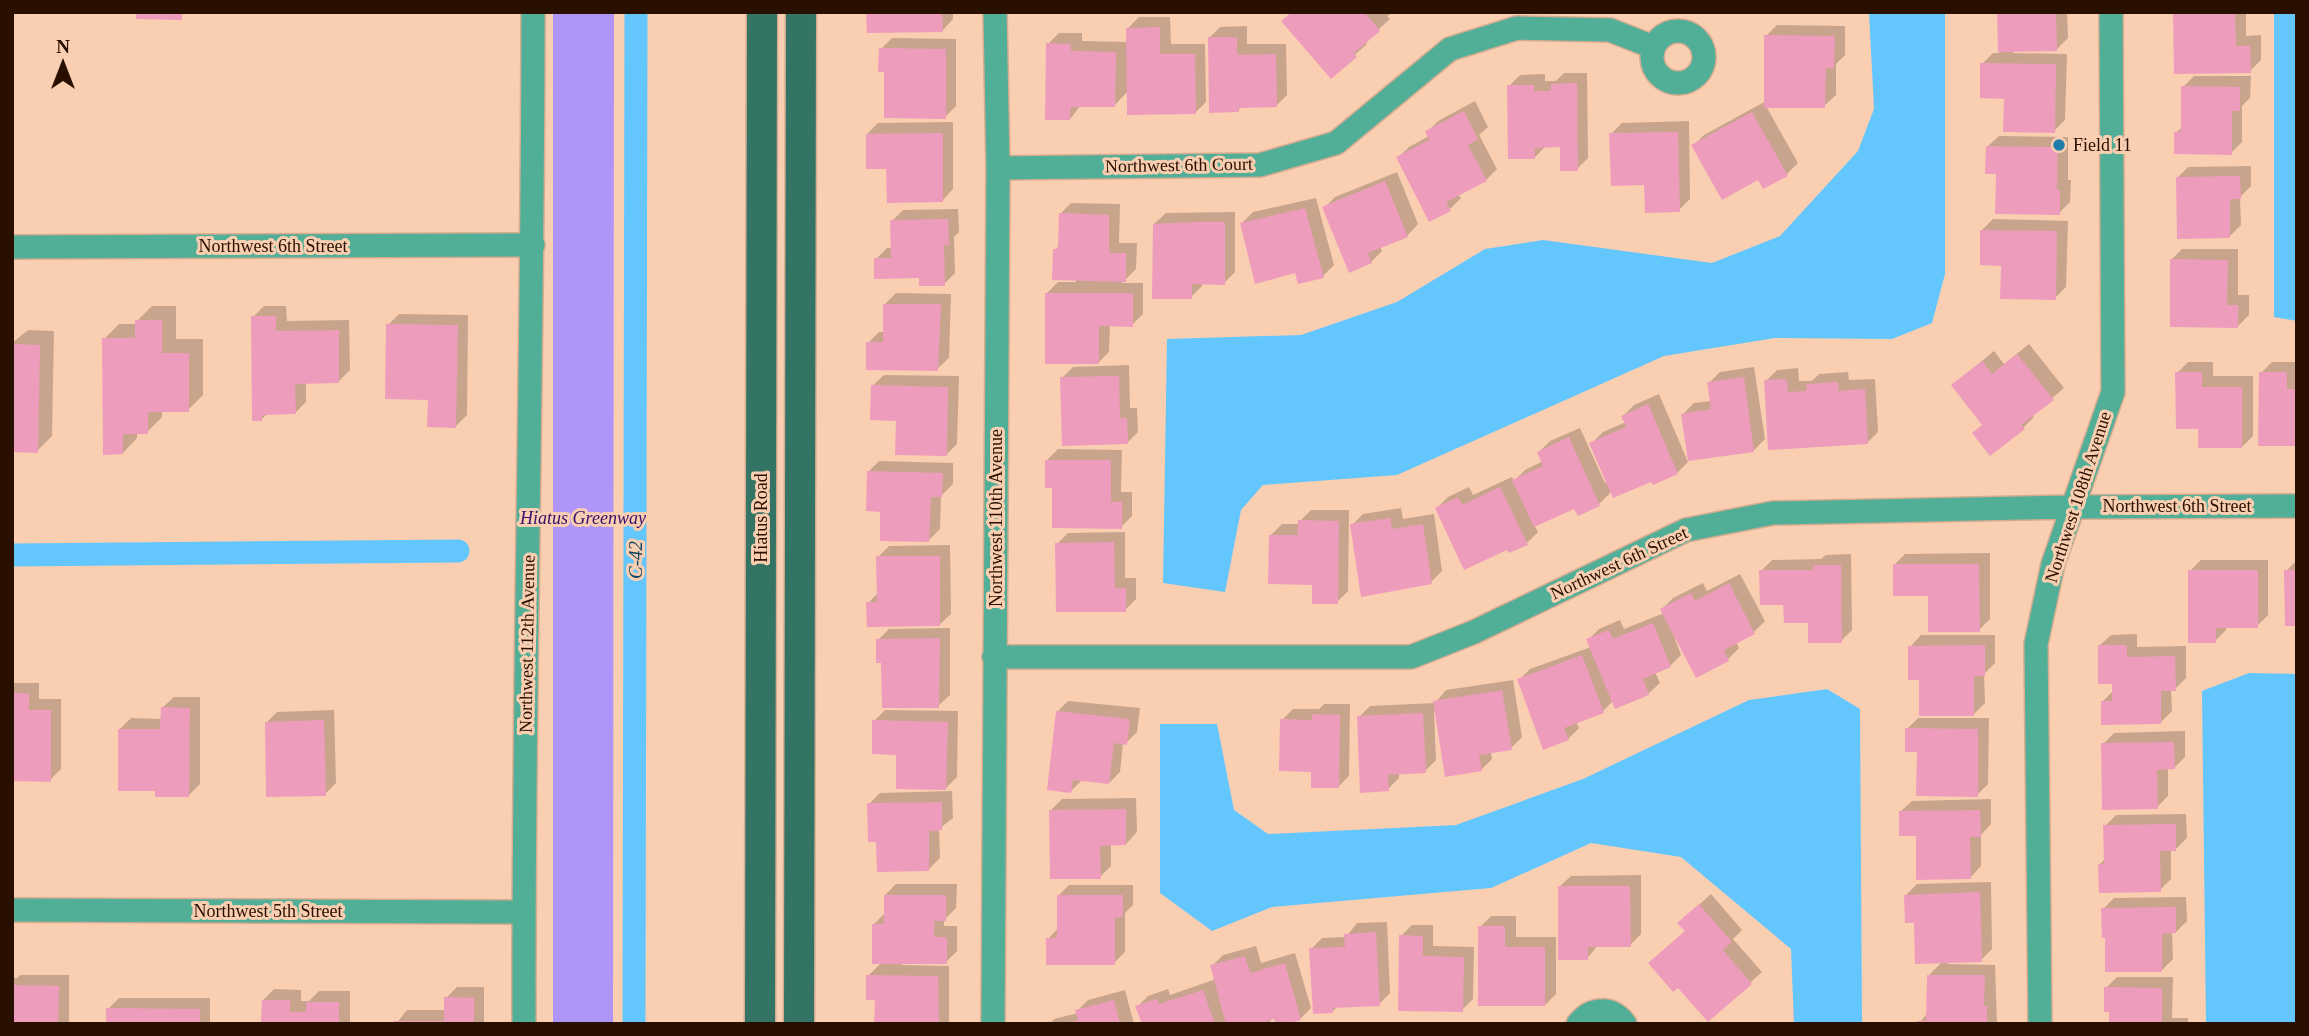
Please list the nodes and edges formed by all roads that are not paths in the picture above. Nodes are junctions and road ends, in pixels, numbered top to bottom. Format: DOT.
graph roads {
  1 [pos="533,12"];
  2 [pos="762,12"];
  3 [pos="801,12"];
  4 [pos="995,12"];
  5 [pos="2111,12"];
  6 [pos="1653,47"];
  7 [pos="998,168"];
  8 [pos="533,245"];
  9 [pos="12,247"];
  10 [pos="2297,506"];
  11 [pos="2074,507"];
  12 [pos="995,657"];
  13 [pos="12,910"];
  14 [pos="524,912"];
  15 [pos="524,1024"];
  16 [pos="760,1024"];
  17 [pos="799,1024"];
  18 [pos="993,1024"];
  19 [pos="1578,1024"];
  20 [pos="1625,1024"];
  21 [pos="2039,1024"];
  1 -- 8 [label="street, Northwest 112th Avenue"];
  2 -- 16 [label="main road, Hiatus Road"];
  3 -- 17 [label="main road"];
  4 -- 7 [label="street, Northwest 110th Avenue"];
  5 -- 11 [label="street, Northwest 108th Avenue"];
  6 -- 7 [label="street, Northwest 6th Court"];
  7 -- 12 [label="street, Northwest 110th Avenue"];
  8 -- 9 [label="street, Northwest 6th Street"];
  8 -- 14 [label="street, Northwest 112th Avenue"];
  10 -- 11 [label="street, Northwest 6th Street"];
  11 -- 12 [label="street, Northwest 6th Street"];
  11 -- 21 [label="street, Northwest 108th Avenue"];
  12 -- 18 [label="street, Northwest 110th Avenue"];
  13 -- 14 [label="street, Northwest 5th Street"];
  14 -- 15 [label="street, Northwest 112th Avenue"];
  19 -- 20 [label="street"];
}
